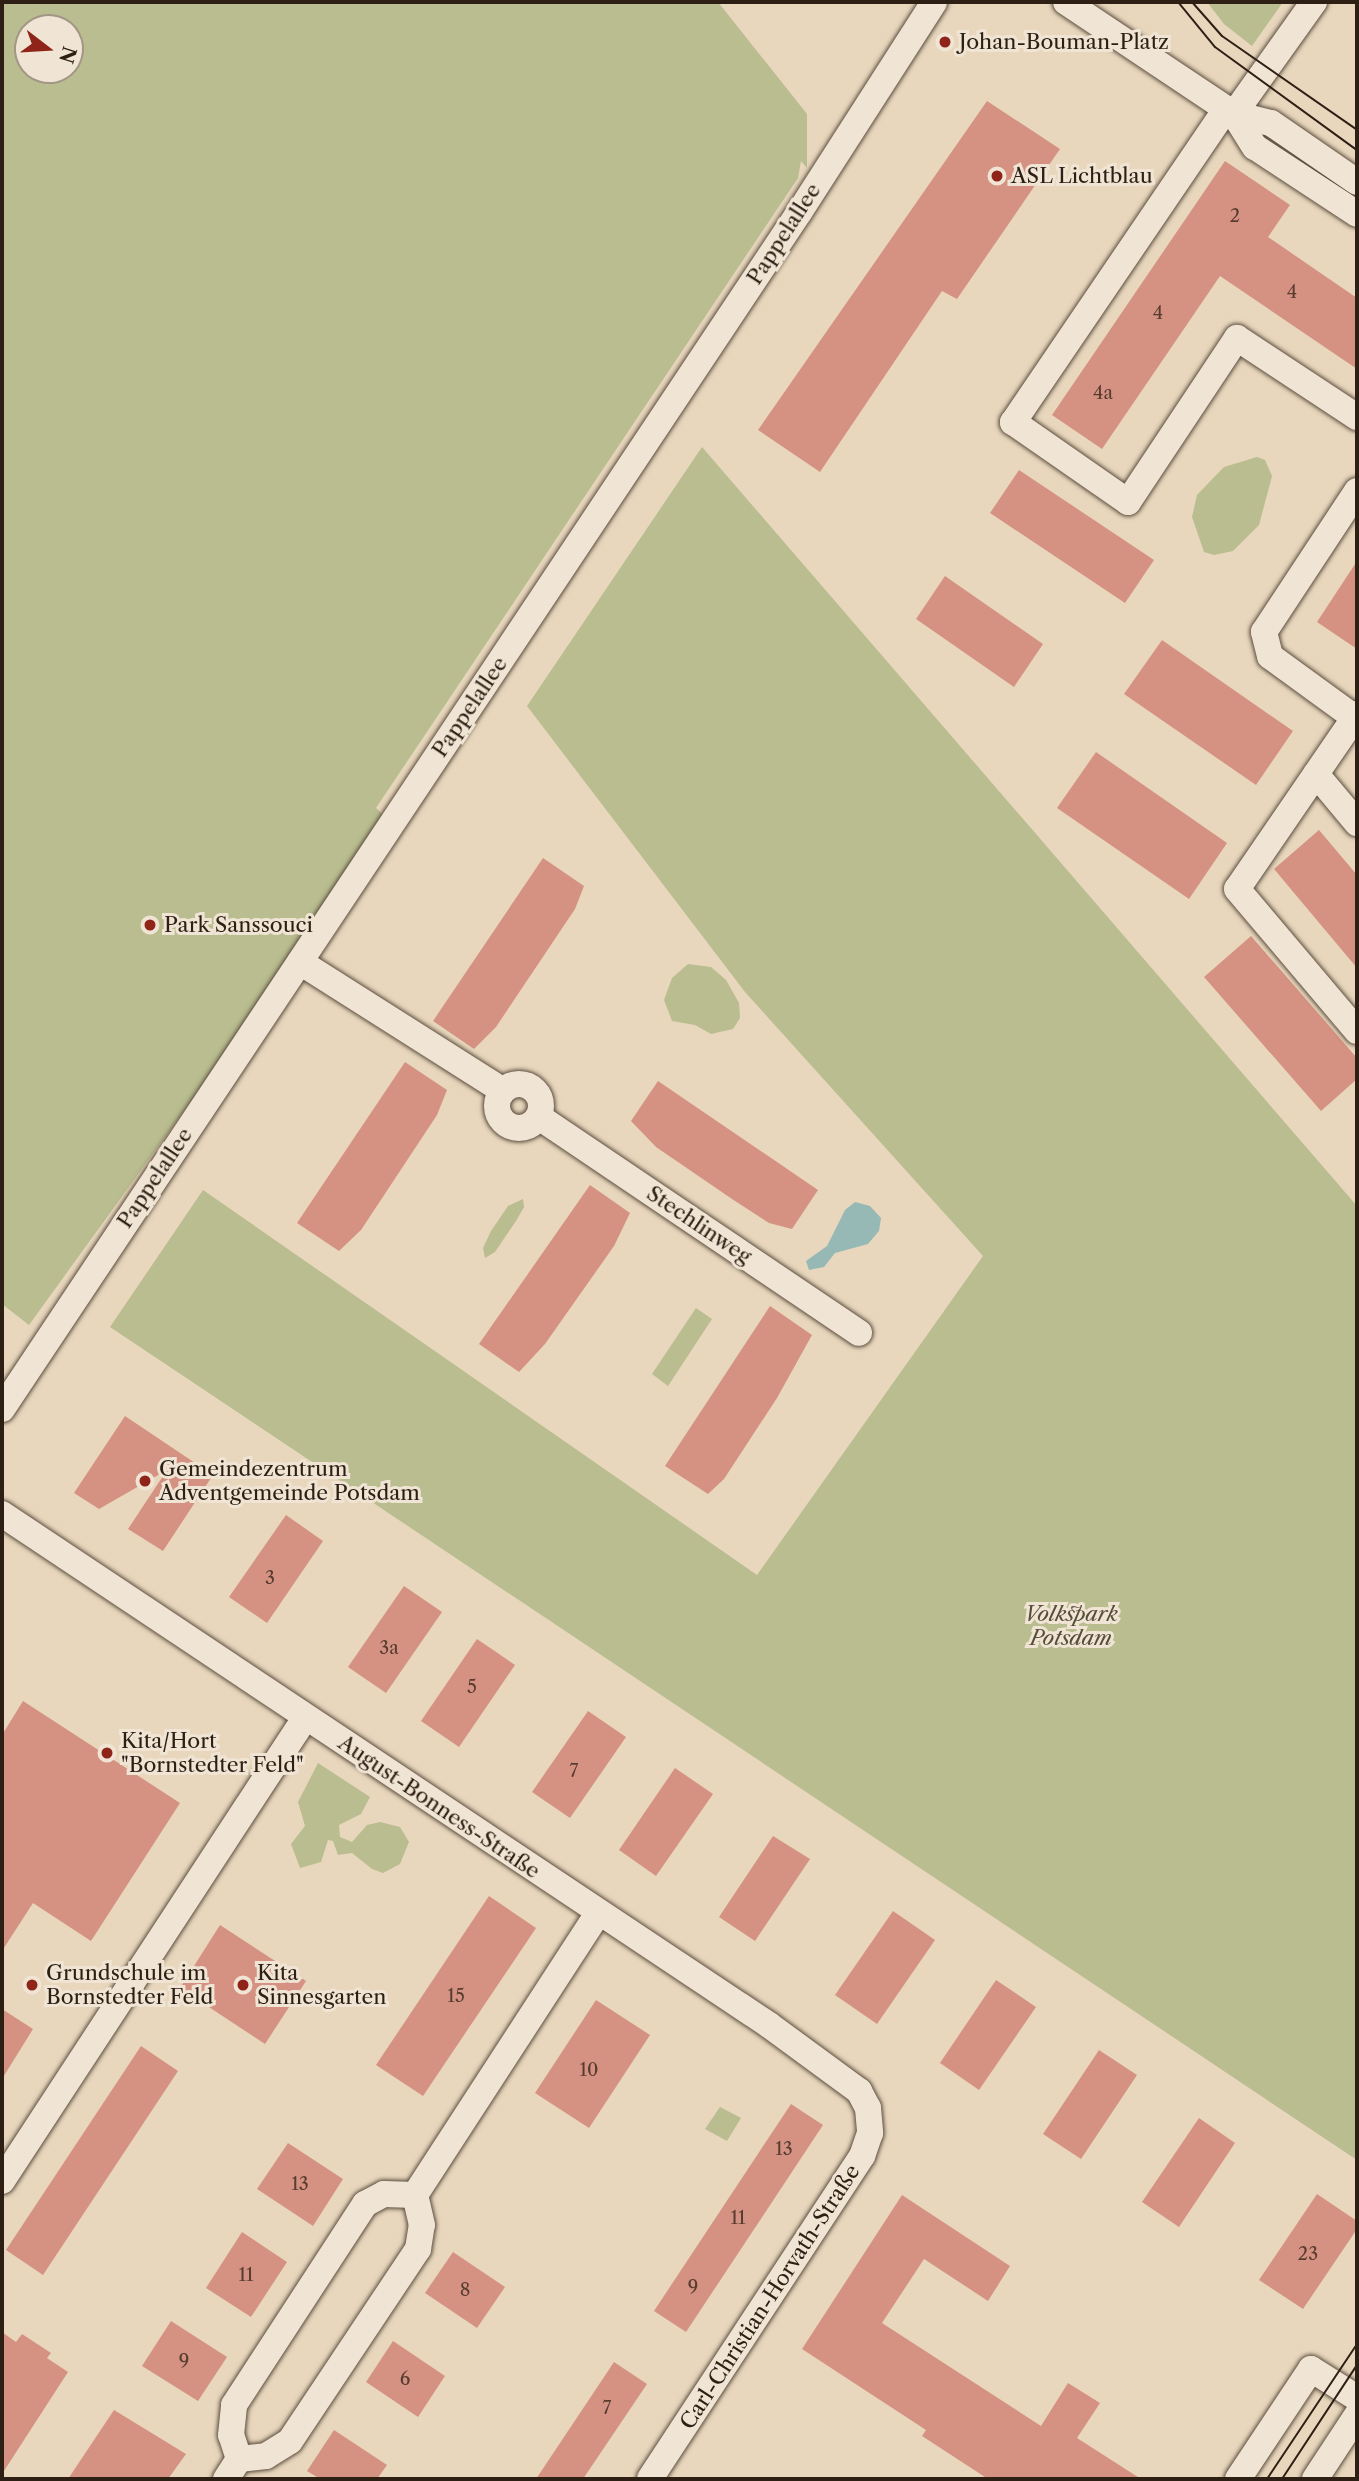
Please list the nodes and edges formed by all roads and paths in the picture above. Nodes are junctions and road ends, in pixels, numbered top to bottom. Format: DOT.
graph roads {
  1 [pos="934,2"];
  2 [pos="1066,2"];
  3 [pos="1314,2"];
  4 [pos="1230,112"];
  5 [pos="1357,181"];
  6 [pos="1357,214"];
  7 [pos="1357,417"];
  8 [pos="1357,491"];
  9 [pos="1356,716"];
  10 [pos="1316,774"];
  11 [pos="1357,823"];
  12 [pos="300,962"];
  13 [pos="1357,1031"];
  14 [pos="859,1333"];
  15 [pos="2,1409"];
  16 [pos="2,1514"];
  17 [pos="305,1717"];
  18 [pos="598,1913"];
  19 [pos="868,2108"];
  20 [pos="2,2181"];
  21 [pos="415,2194"];
  22 [pos="1357,2398"];
  23 [pos="1357,2415"];
  24 [pos="232,2469"];
  25 [pos="650,2479"];
  26 [pos="1238,2479"];
  27 [pos="1315,2479"];
  1 -- 12 [label="street, Pappelallee"];
  2 -- 4 [label="street"];
  3 -- 4 [label="street"];
  4 -- 5 [label="street"];
  4 -- 6 [label="street"];
  4 -- 7 [label="street"];
  8 -- 9 [label="street"];
  9 -- 10 [label="street"];
  10 -- 11 [label="street"];
  10 -- 13 [label="street"];
  12 -- 14 [label="street, Stechlinweg"];
  12 -- 15 [label="street, Pappelallee"];
  16 -- 17 [label="street, August-Bonness-Straße"];
  17 -- 18 [label="street, August-Bonness-Straße"];
  17 -- 20 [label="street"];
  18 -- 19 [label="street, August-Bonness-Straße"];
  18 -- 21 [label="street"];
  19 -- 25 [label="street, Carl-Christian-Horvath-Straße"];
  21 -- 24 [label="street"];
  21 -- 24 [label="street"];
  22 -- 26 [label="street"];
  23 -- 27 [label="street"];
}
